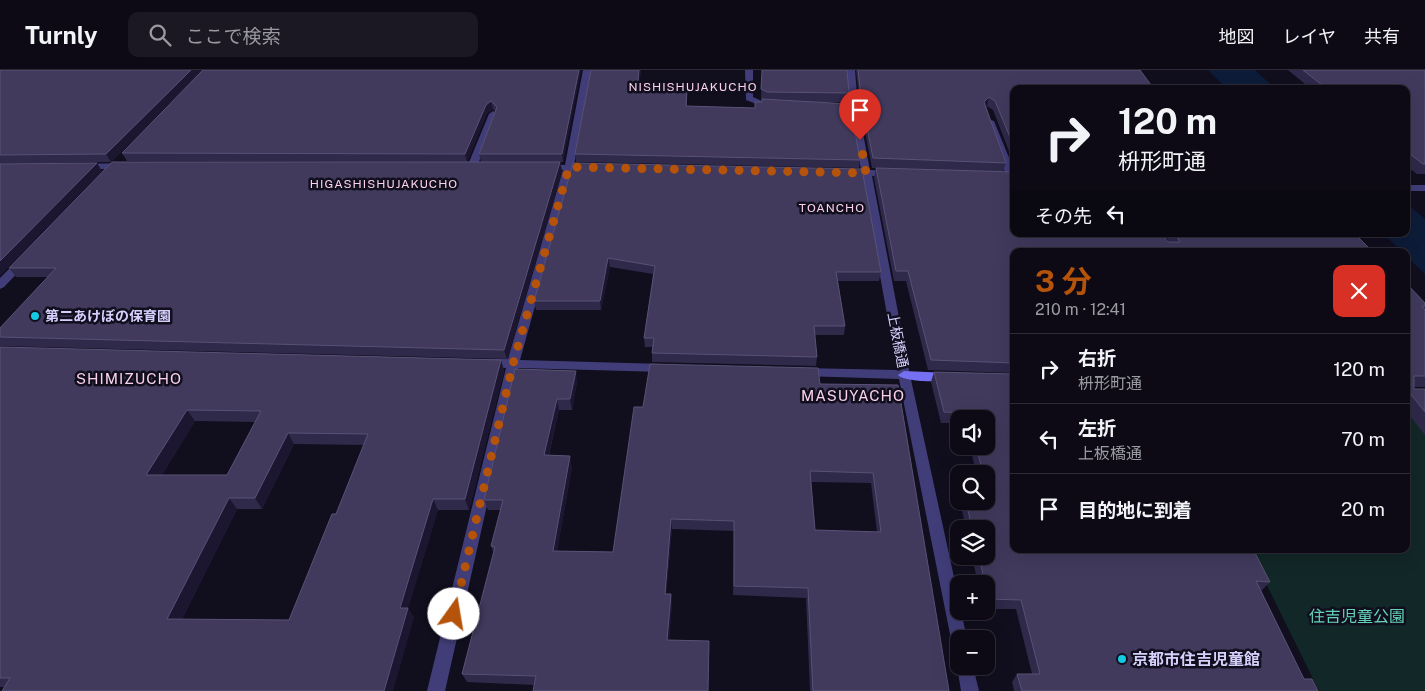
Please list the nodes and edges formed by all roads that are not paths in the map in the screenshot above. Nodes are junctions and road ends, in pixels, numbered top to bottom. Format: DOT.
graph roads {
  1 [pos="588,70"];
  2 [pos="749,70"];
  3 [pos="851,70"];
  4 [pos="785,106"];
  5 [pos="987,111"];
  6 [pos="493,114"];
  7 [pos="129,152"];
  8 [pos="116,166"];
  9 [pos="135,166"];
  10 [pos="77,167"];
  11 [pos="472,167"];
  12 [pos="530,167"];
  13 [pos="569,167"];
  14 [pos="599,168"];
  15 [pos="836,172"];
  16 [pos="866,173"];
  17 [pos="905,174"];
  18 [pos="1009,178"];
  19 [pos="102,180"];
  20 [pos="1410,188"];
  21 [pos="1425,188"];
  22 [pos="34,250"];
  23 [pos="0,285"];
  24 [pos="474,363"];
  25 [pos="513,364"];
  26 [pos="680,369"];
  27 [pos="787,372"];
  28 [pos="904,375"];
  29 [pos="964,377"];
  30 [pos="957,630"];
  31 [pos="967,675"];
  32 [pos="436,691"];
  33 [pos="970,691"];
  1 -- 13 [label="street"];
  2 -- 4 [label="street"];
  3 -- 16 [label="street, 上板橋通"];
  5 -- 18 [label="street"];
  6 -- 11 [label="street"];
  7 -- 8 [label="street"];
  8 -- 9 [label="street"];
  8 -- 10 [label="street"];
  8 -- 19 [label="street"];
  12 -- 13 [label="street"];
  13 -- 14 [label="street"];
  13 -- 25 [label="street"];
  15 -- 16 [label="street"];
  16 -- 17 [label="street"];
  16 -- 28 [label="street, 上板橋通"];
  20 -- 21 [label="street"];
  22 -- 23 [label="street"];
  24 -- 25 [label="street"];
  25 -- 26 [label="street"];
  25 -- 32 [label="street"];
  27 -- 28 [label="street"];
  28 -- 29 [label="street"];
  28 -- 30 [label="street, 上板橋通"];
  31 -- 33 [label="street"];
}
